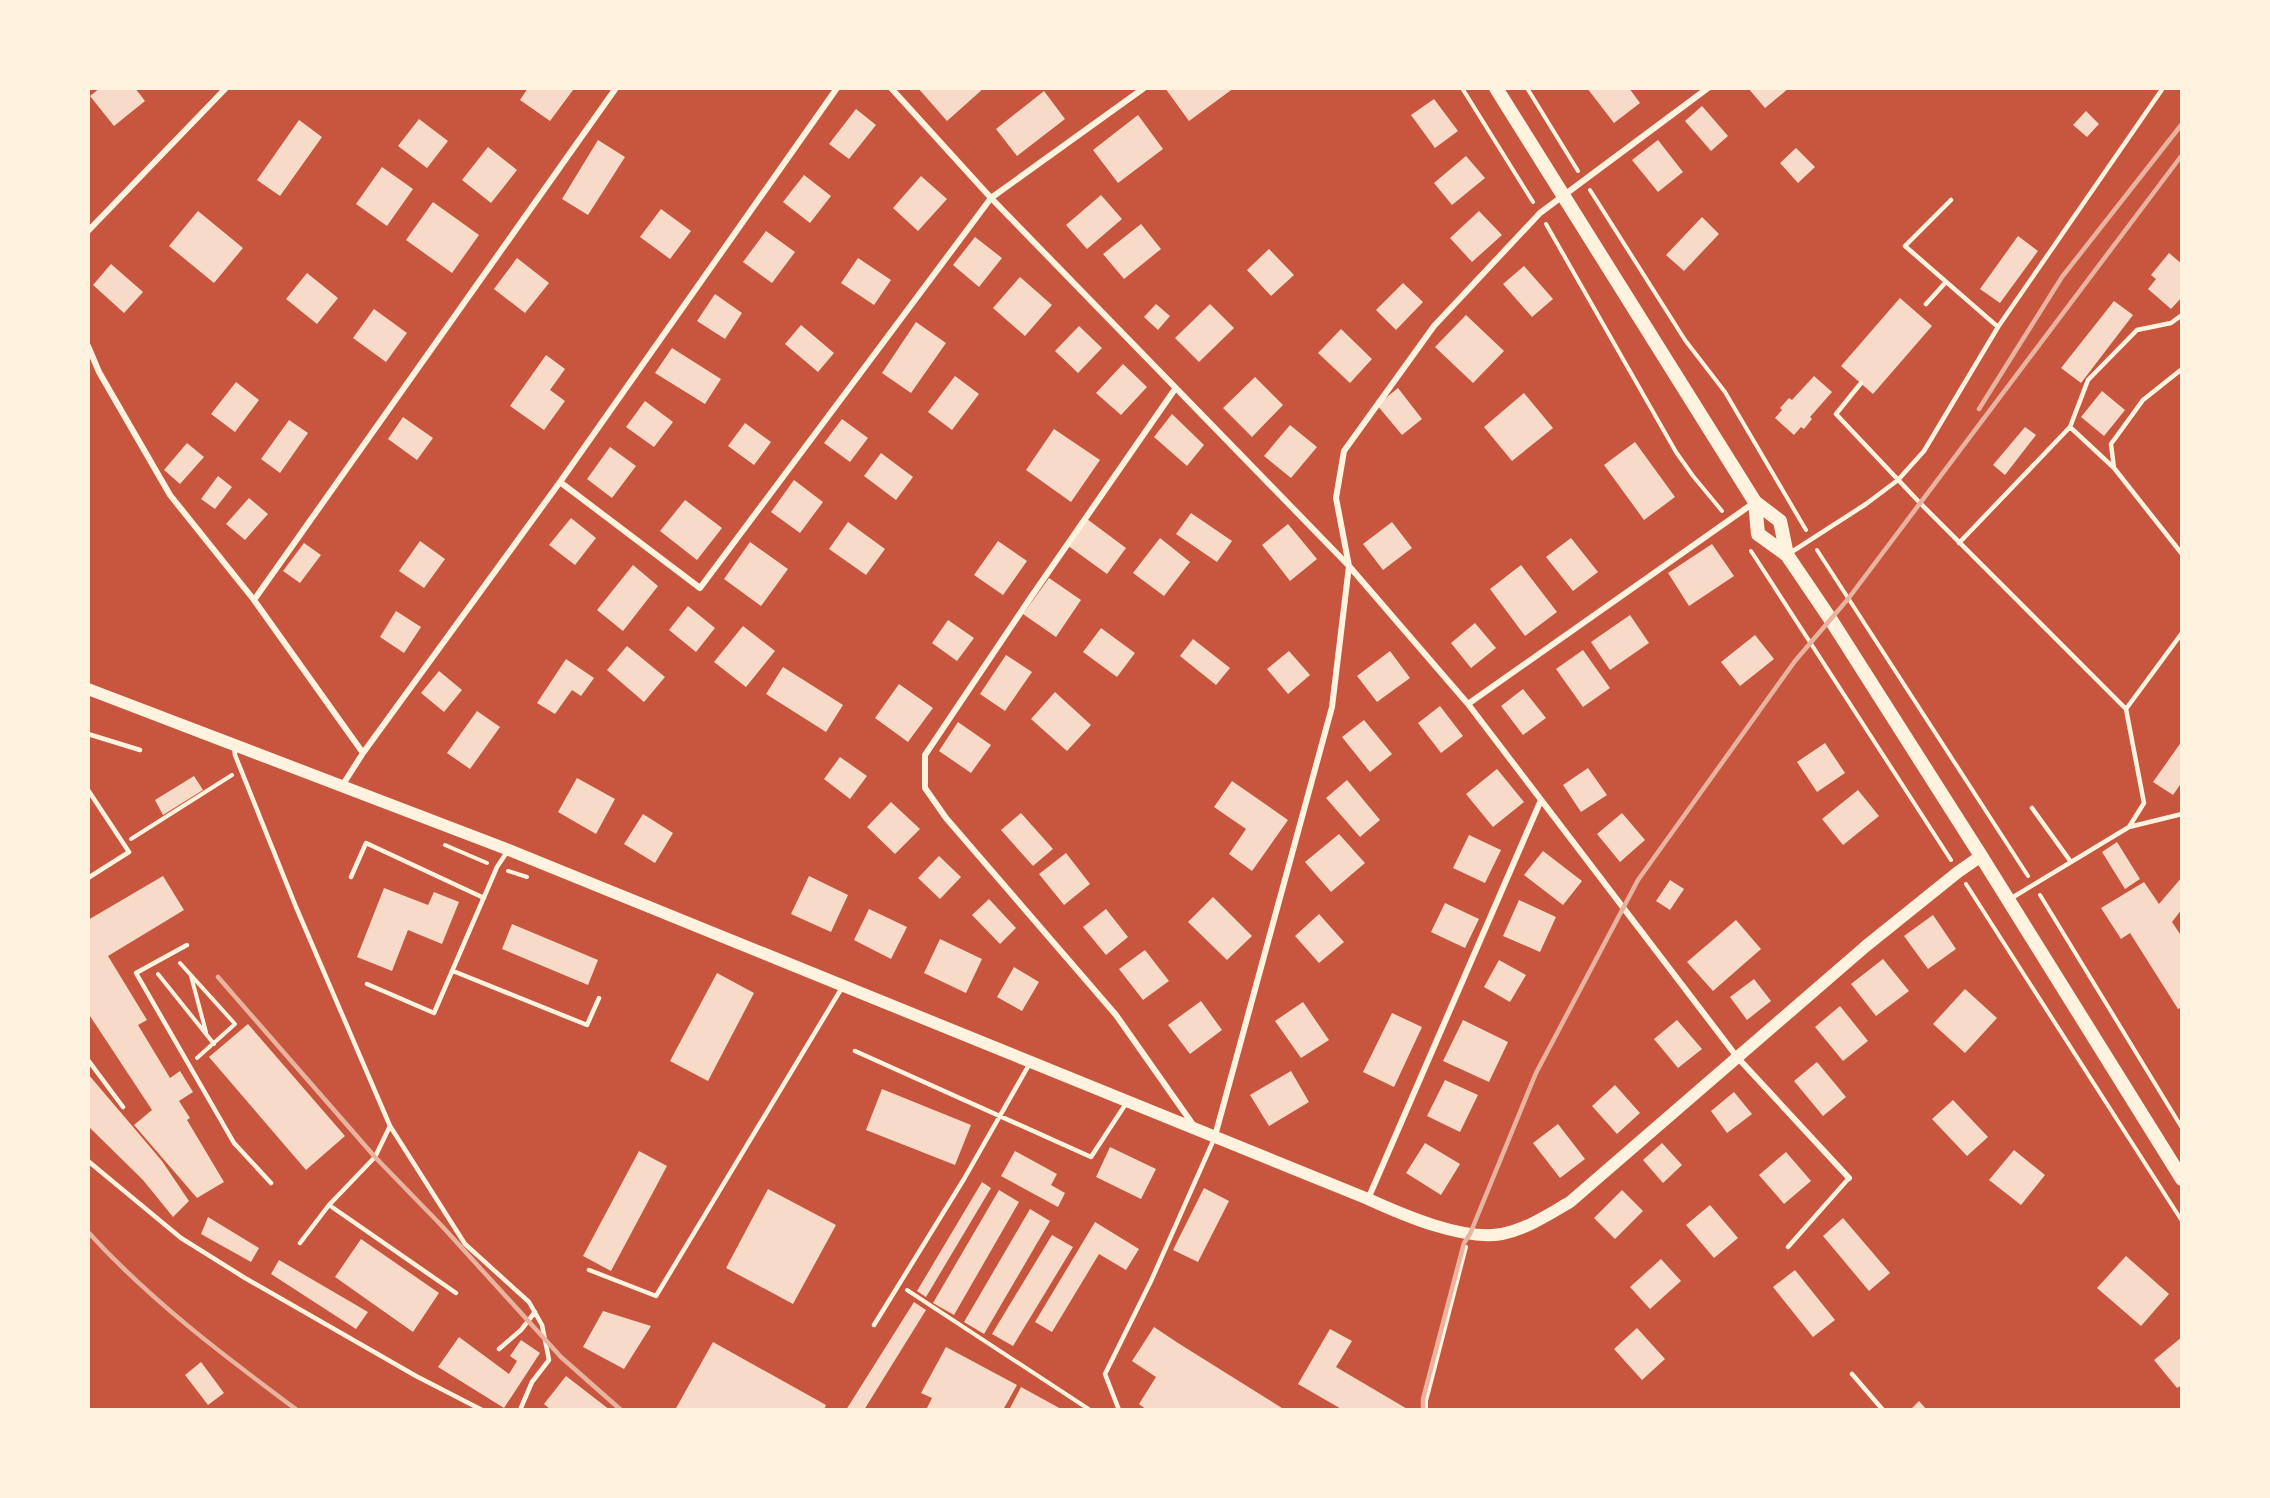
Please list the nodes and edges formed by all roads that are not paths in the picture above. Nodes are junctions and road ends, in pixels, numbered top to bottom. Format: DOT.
graph roads {
  1 [pos="226,88"];
  2 [pos="837,88"];
  3 [pos="891,88"];
  4 [pos="1144,88"];
  5 [pos="1496,88"];
  6 [pos="1708,88"];
  7 [pos="2163,88"];
  8 [pos="613,90"];
  9 [pos="1563,196"];
  10 [pos="991,198"];
  11 [pos="1951,200"];
  12 [pos="88,231"];
  13 [pos="1947,282"];
  14 [pos="1926,304"];
  15 [pos="2181,315"];
  16 [pos="1998,327"];
  17 [pos="88,346"];
  18 [pos="2181,369"];
  19 [pos="1861,383"];
  20 [pos="1175,389"];
  21 [pos="2070,427"];
  22 [pos="2114,468"];
  23 [pos="1898,480"];
  24 [pos="560,482"];
  25 [pos="1863,499"];
  26 [pos="1755,502"];
  27 [pos="1866,504"];
  28 [pos="1959,543"];
  29 [pos="2181,554"];
  30 [pos="1787,555"];
  31 [pos="1349,566"];
  32 [pos="254,600"];
  33 [pos="2181,633"];
  34 [pos="88,689"];
  35 [pos="1468,704"];
  36 [pos="2126,709"];
  37 [pos="88,734"];
  38 [pos="233,743"];
  39 [pos="140,750"];
  40 [pos="363,753"];
  41 [pos="342,786"];
  42 [pos="88,790"];
  43 [pos="1541,800"];
  44 [pos="2032,808"];
  45 [pos="2181,814"];
  46 [pos="2129,827"];
  47 [pos="509,850"];
  48 [pos="1981,856"];
  49 [pos="2071,862"];
  50 [pos="351,877"];
  51 [pos="88,878"];
  52 [pos="484,898"];
  53 [pos="2007,900"];
  54 [pos="187,945"];
  55 [pos="453,971"];
  56 [pos="367,984"];
  57 [pos="843,986"];
  58 [pos="599,998"];
  59 [pos="855,1051"];
  60 [pos="1737,1057"];
  61 [pos="88,1060"];
  62 [pos="1030,1063"];
  63 [pos="1127,1102"];
  64 [pos="123,1107"];
  65 [pos="1000,1116"];
  66 [pos="390,1126"];
  67 [pos="1196,1129"];
  68 [pos="1215,1136"];
  69 [pos="88,1161"];
  70 [pos="1849,1178"];
  71 [pos="2181,1179"];
  72 [pos="271,1183"];
  73 [pos="1368,1199"];
  74 [pos="329,1205"];
  75 [pos="300,1243"];
  76 [pos="1788,1247"];
  77 [pos="589,1270"];
  78 [pos="456,1293"];
  79 [pos="535,1312"];
  80 [pos="874,1325"];
  81 [pos="499,1349"];
  82 [pos="1852,1374"];
  83 [pos="482,1410"];
  84 [pos="520,1410"];
  85 [pos="1119,1410"];
  86 [pos="1882,1410"];
  1 -- 12 [label="street"];
  2 -- 24 [label="street"];
  3 -- 10 [label="street"];
  4 -- 10 [label="street"];
  5 -- 9 [label="main road"];
  6 -- 9 [label="street"];
  7 -- 16 [label="lane"];
  8 -- 32 [label="street"];
  9 -- 26 [label="main road"];
  9 -- 31 [label="street"];
  10 -- 20 [label="street"];
  10 -- 24 [label="street"];
  11 -- 13 [label="lane"];
  13 -- 14 [label="lane"];
  13 -- 16 [label="lane"];
  15 -- 21 [label="lane"];
  16 -- 23 [label="lane"];
  17 -- 32 [label="street"];
  18 -- 22 [label="lane"];
  19 -- 23 [label="lane"];
  20 -- 31 [label="street"];
  20 -- 67 [label="street"];
  21 -- 22 [label="lane"];
  21 -- 28 [label="lane"];
  22 -- 29 [label="lane"];
  23 -- 27 [label="lane"];
  23 -- 28 [label="lane"];
  24 -- 40 [label="street"];
  25 -- 27 [label="lane"];
  26 -- 30 [label="main road"];
  26 -- 30 [label="main road"];
  26 -- 35 [label="street"];
  27 -- 30 [label="lane"];
  28 -- 36 [label="lane"];
  30 -- 48 [label="main road"];
  31 -- 35 [label="street"];
  31 -- 68 [label="street"];
  32 -- 40 [label="street"];
  33 -- 36 [label="lane"];
  34 -- 38 [label="main road"];
  35 -- 43 [label="street"];
  36 -- 46 [label="lane"];
  37 -- 39 [label="lane"];
  38 -- 41 [label="main road"];
  38 -- 66 [label="lane"];
  40 -- 41 [label="street"];
  41 -- 47 [label="main road"];
  42 -- 51 [label="lane"];
  43 -- 60 [label="street"];
  43 -- 73 [label="street"];
  44 -- 49 [label="lane"];
  45 -- 46 [label="lane"];
  46 -- 49 [label="lane"];
  47 -- 52 [label="lane"];
  47 -- 57 [label="main road"];
  48 -- 53 [label="main road"];
  48 -- 60 [label="main road"];
  49 -- 53 [label="lane"];
  50 -- 52 [label="lane"];
  52 -- 55 [label="lane"];
  53 -- 71 [label="main road"];
  54 -- 72 [label="lane"];
  55 -- 56 [label="lane"];
  55 -- 58 [label="lane"];
  57 -- 62 [label="main road"];
  57 -- 77 [label="lane"];
  59 -- 65 [label="lane"];
  60 -- 70 [label="street"];
  60 -- 73 [label="main road"];
  61 -- 64 [label="lane"];
  62 -- 63 [label="main road"];
  62 -- 65 [label="lane"];
  63 -- 65 [label="lane"];
  63 -- 67 [label="main road"];
  65 -- 80 [label="lane"];
  66 -- 74 [label="lane"];
  66 -- 79 [label="lane"];
  67 -- 68 [label="main road"];
  68 -- 73 [label="main road"];
  68 -- 85 [label="lane"];
  69 -- 83 [label="lane"];
  70 -- 76 [label="lane"];
  74 -- 75 [label="lane"];
  74 -- 78 [label="lane"];
  79 -- 81 [label="lane"];
  79 -- 84 [label="lane"];
  82 -- 86 [label="lane"];
}
